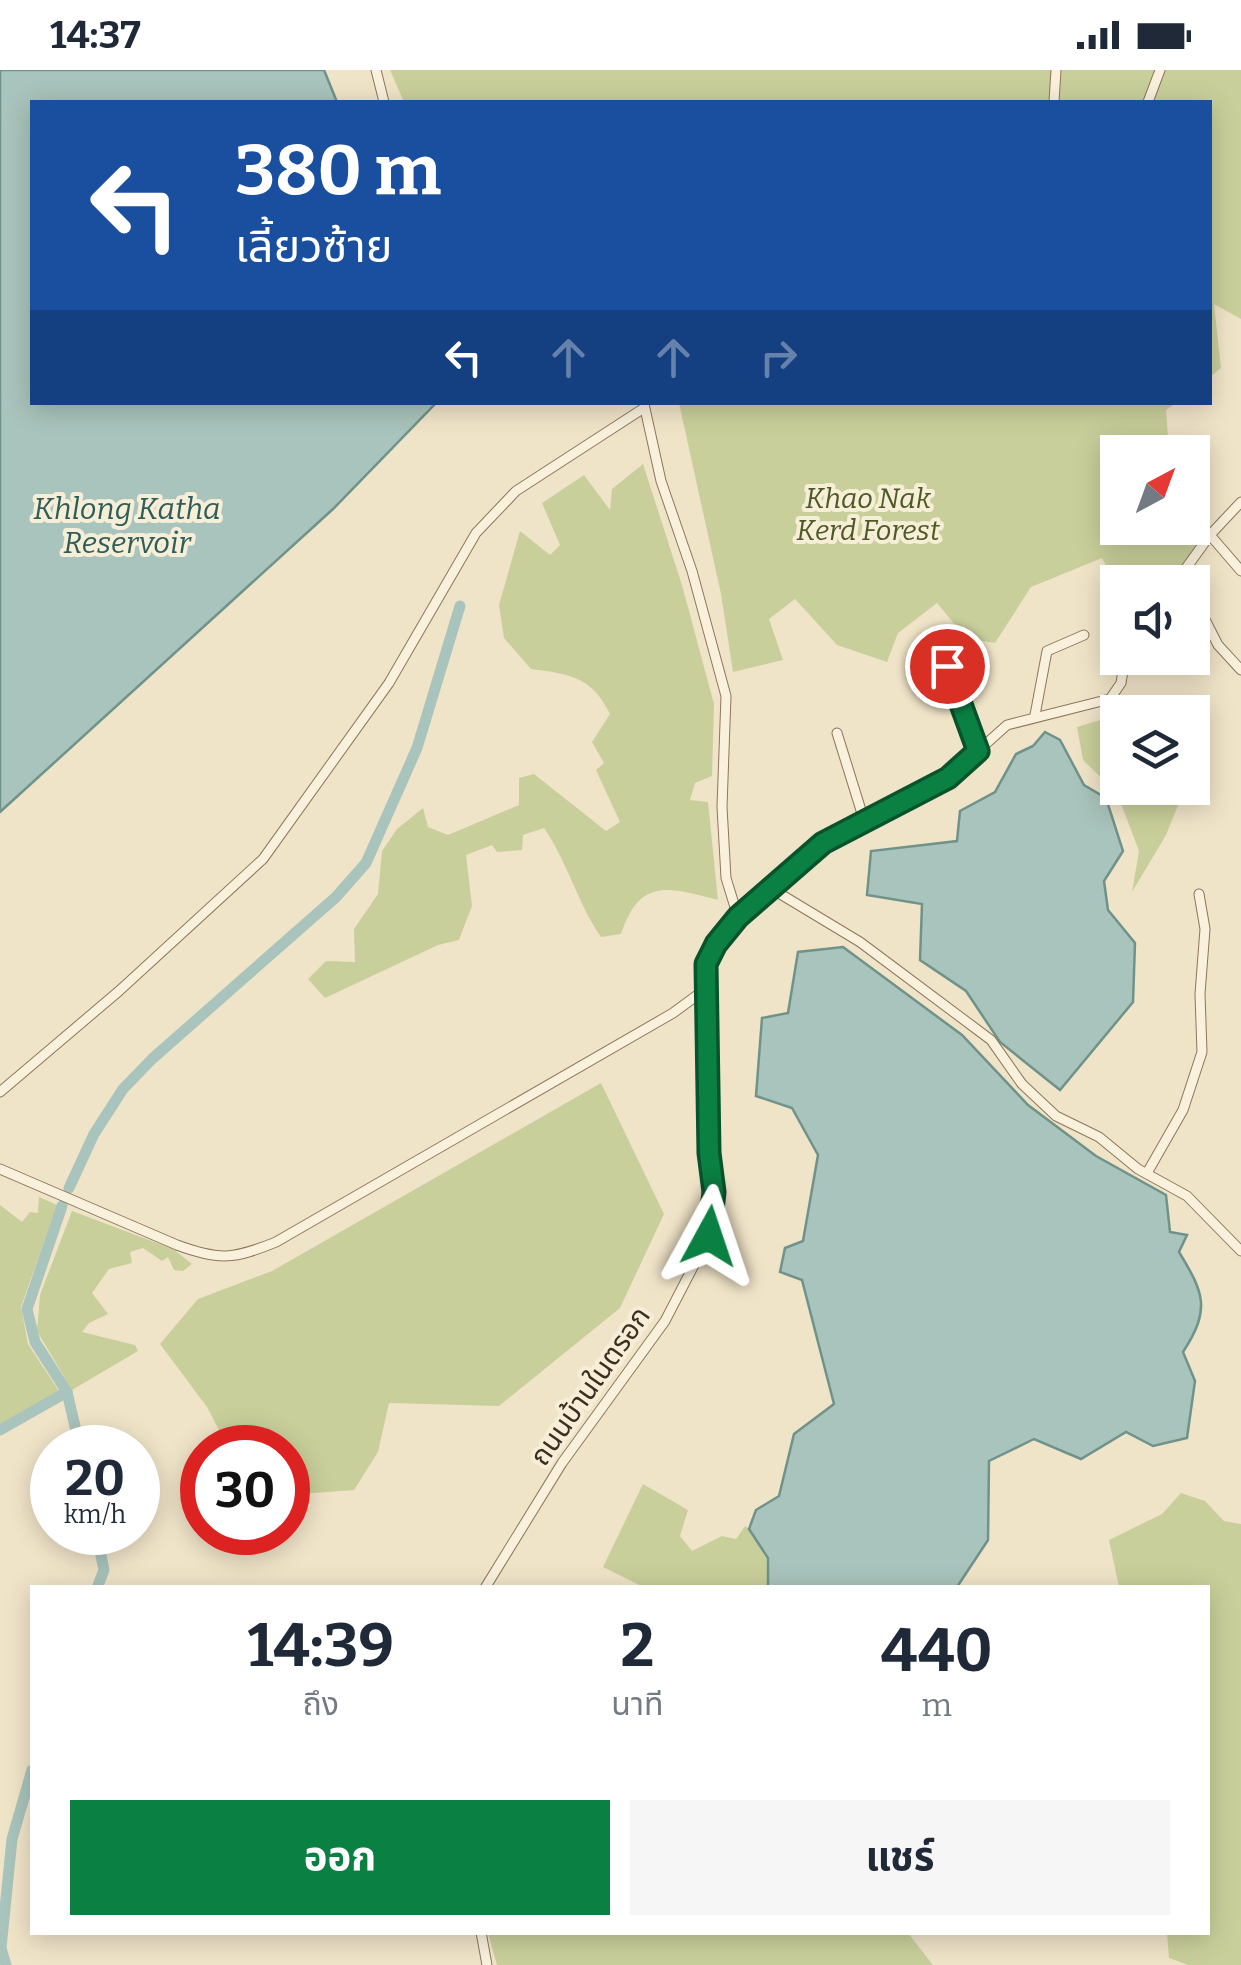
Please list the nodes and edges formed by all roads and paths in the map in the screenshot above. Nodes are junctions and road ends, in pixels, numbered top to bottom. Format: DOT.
graph roads {
  1 [pos="376,70"];
  2 [pos="1056,70"];
  3 [pos="1160,70"];
  4 [pos="384,100"];
  5 [pos="1054,100"];
  6 [pos="1149,100"];
  7 [pos="644,405"];
  8 [pos="1241,502"];
  9 [pos="1210,535"];
  10 [pos="1241,571"];
  11 [pos="1210,629"];
  12 [pos="1084,635"];
  13 [pos="947,666"];
  14 [pos="1241,670"];
  15 [pos="1122,675"];
  16 [pos="1036,716"];
  17 [pos="838,733"];
  18 [pos="978,751"];
  19 [pos="864,820"];
  20 [pos="772,889"];
  21 [pos="1199,894"];
  22 [pos="738,917"];
  23 [pos="707,988"];
  24 [pos="0,1092"];
  25 [pos="0,1168"];
  26 [pos="1147,1173"];
  27 [pos="1241,1252"];
  28 [pos="487,1585"];
  29 [pos="482,1935"];
  30 [pos="487,1965"];
  1 -- 4 [label="street"];
  2 -- 5 [label="street"];
  3 -- 6 [label="street"];
  7 -- 22 [label="street"];
  7 -- 24 [label="street"];
  8 -- 9 [label="street"];
  9 -- 10 [label="street"];
  11 -- 14 [label="street"];
  12 -- 16 [label="street"];
  13 -- 18 [label="street"];
  15 -- 16 [label="street, ถนนบ้านในตรอก"];
  16 -- 18 [label="street, ถนนบ้านในตรอก"];
  17 -- 19 [label="street"];
  18 -- 19 [label="street, ถนนบ้านในตรอก"];
  19 -- 20 [label="street, ถนนบ้านในตรอก"];
  20 -- 22 [label="street, ถนนบ้านในตรอก"];
  20 -- 26 [label="street"];
  21 -- 26 [label="street"];
  22 -- 23 [label="street, ถนนบ้านในตรอก"];
  23 -- 25 [label="street"];
  23 -- 28 [label="street, ถนนบ้านในตรอก"];
  26 -- 27 [label="street"];
  29 -- 30 [label="street"];
}
